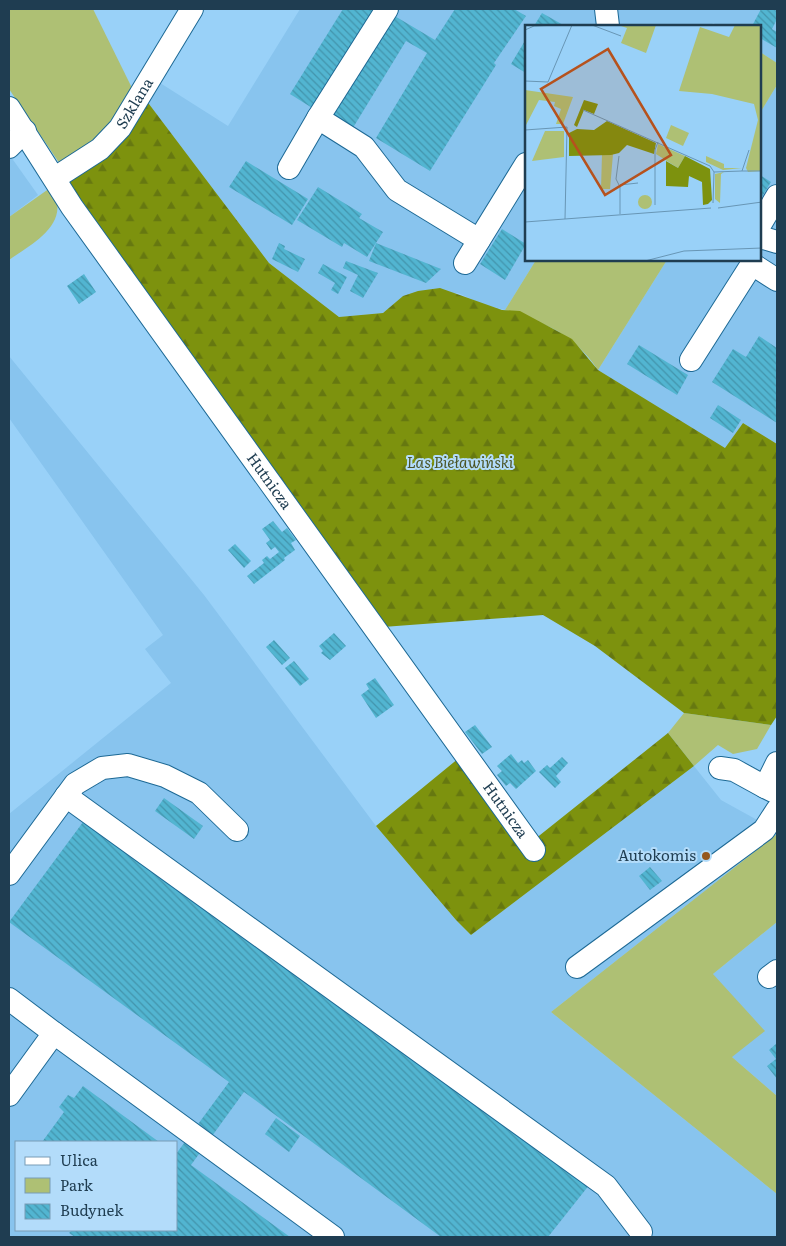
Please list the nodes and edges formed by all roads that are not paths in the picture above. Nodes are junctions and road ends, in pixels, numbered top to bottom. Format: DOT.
graph roads {
  1 [pos="192,9"];
  2 [pos="387,9"];
  3 [pos="606,9"];
  4 [pos="608,25"];
  5 [pos="9,108"];
  6 [pos="318,118"];
  7 [pos="25,131"];
  8 [pos="9,147"];
  9 [pos="525,166"];
  10 [pos="289,168"];
  11 [pos="54,178"];
  12 [pos="777,196"];
  13 [pos="761,222"];
  14 [pos="761,238"];
  15 [pos="479,240"];
  16 [pos="777,242"];
  17 [pos="465,263"];
  18 [pos="777,280"];
  19 [pos="691,360"];
  20 [pos="777,763"];
  21 [pos="720,768"];
  22 [pos="771,790"];
  23 [pos="66,796"];
  24 [pos="777,810"];
  25 [pos="236,830"];
  26 [pos="534,850"];
  27 [pos="9,874"];
  28 [pos="576,968"];
  29 [pos="9,999"];
  30 [pos="54,1033"];
  31 [pos="9,1096"];
  32 [pos="637,1236"];
  33 [pos="333,1237"];
  1 -- 11 [label="street, Szklana"];
  2 -- 6 [label="street"];
  3 -- 4 [label="street"];
  5 -- 7 [label="street, Hutnicza"];
  6 -- 10 [label="street"];
  6 -- 15 [label="street"];
  7 -- 8 [label="street"];
  7 -- 11 [label="street, Hutnicza"];
  9 -- 15 [label="street"];
  11 -- 26 [label="street, Hutnicza"];
  12 -- 13 [label="street"];
  14 -- 16 [label="street"];
  15 -- 17 [label="street"];
  18 -- 19 [label="street"];
  20 -- 22 [label="street"];
  21 -- 22 [label="street"];
  23 -- 25 [label="street"];
  23 -- 27 [label="street"];
  23 -- 32 [label="street"];
  24 -- 28 [label="street"];
  29 -- 30 [label="street"];
  30 -- 31 [label="street"];
  30 -- 33 [label="street"];
}
